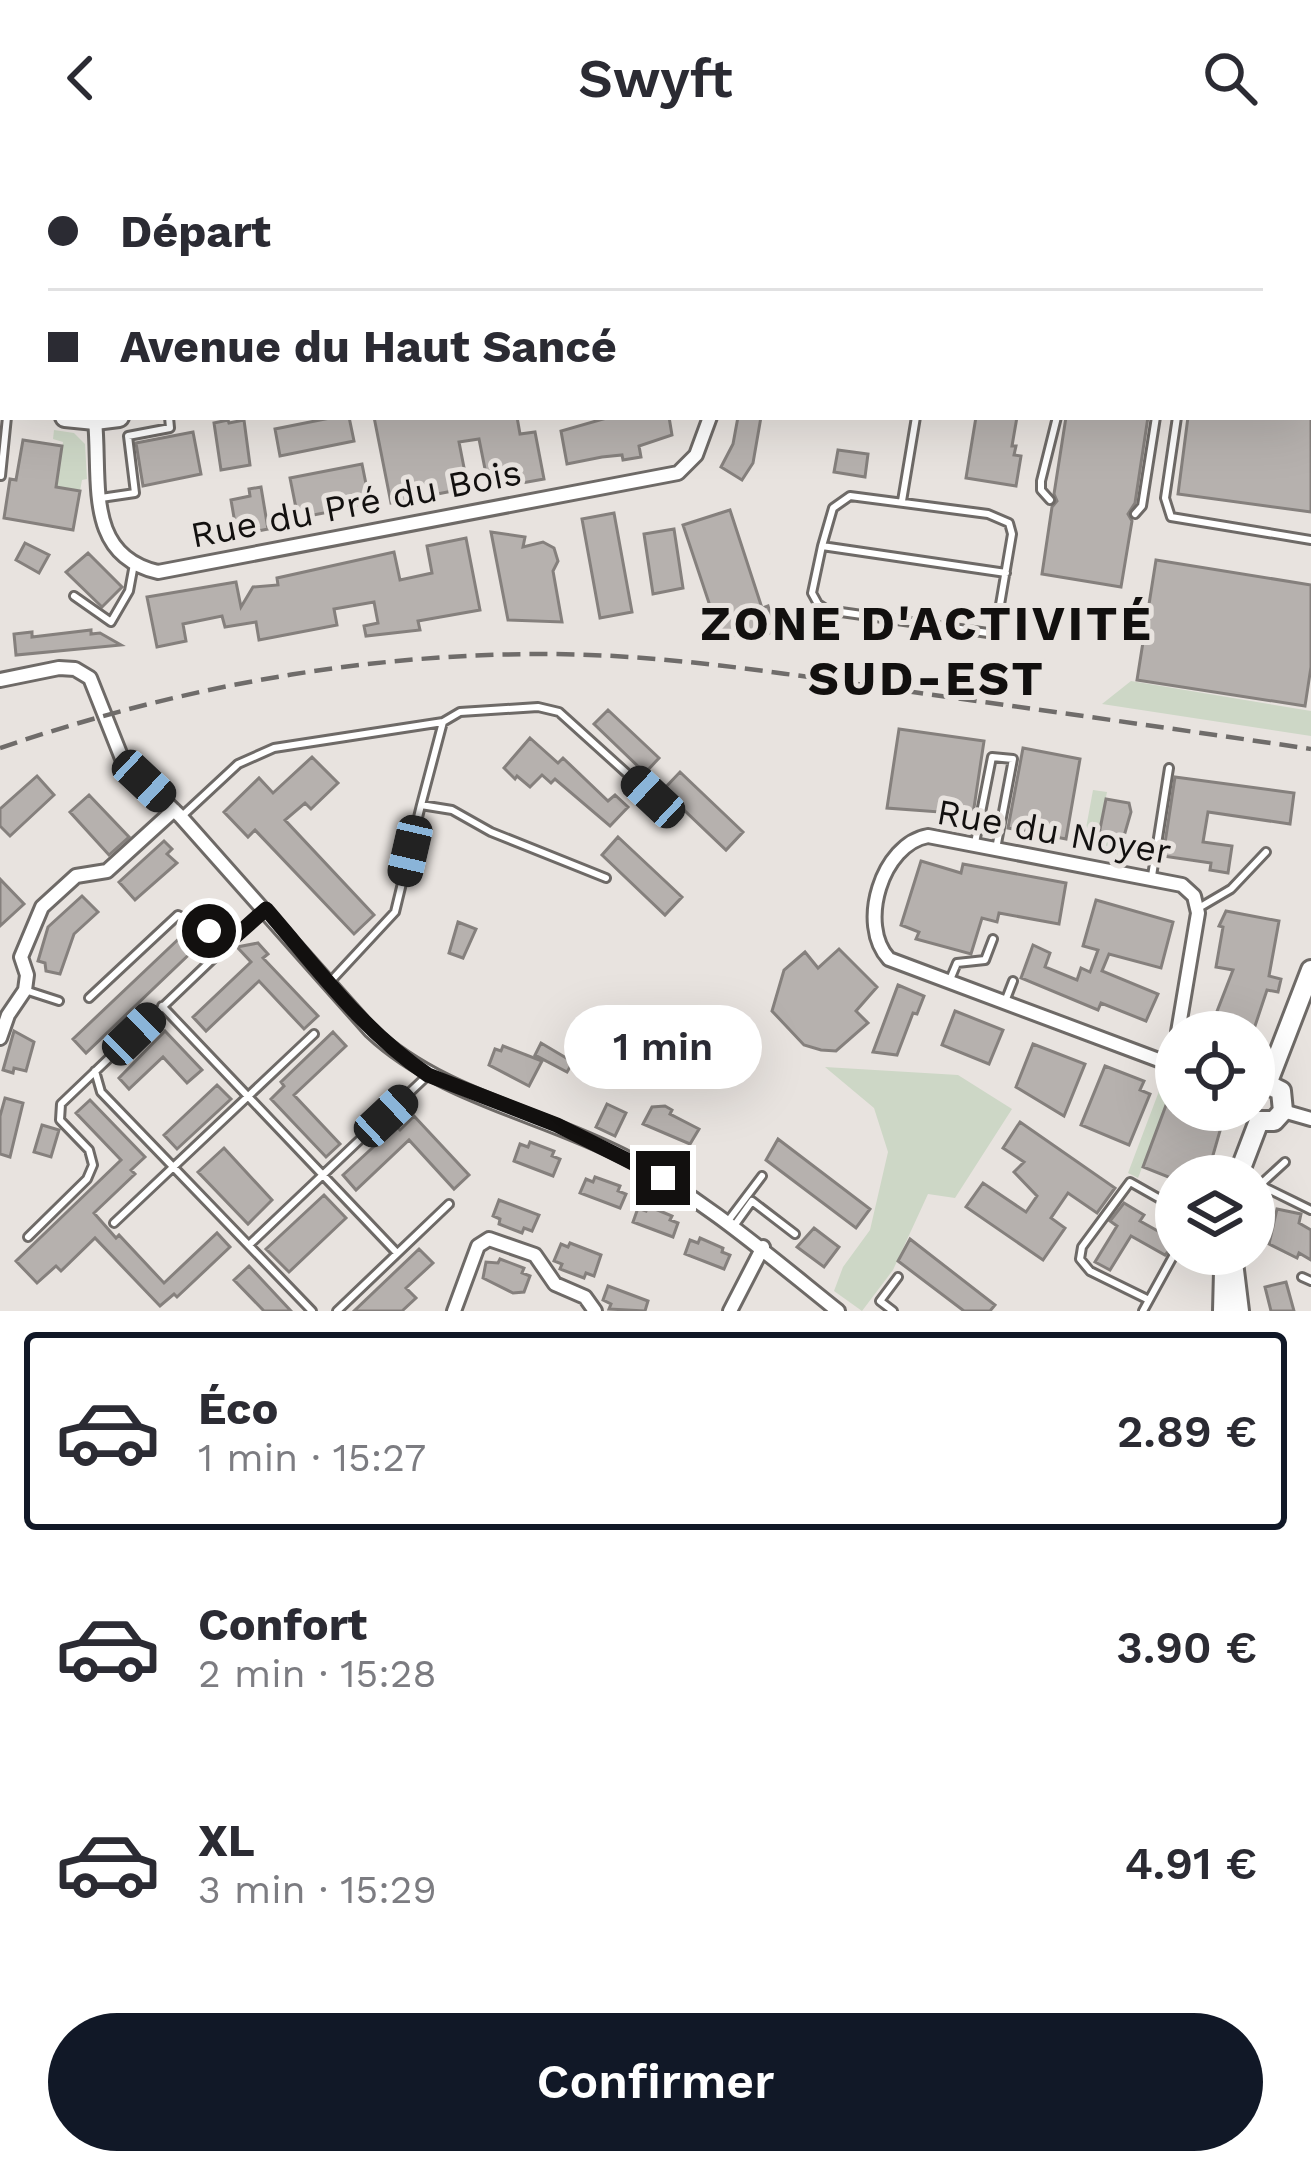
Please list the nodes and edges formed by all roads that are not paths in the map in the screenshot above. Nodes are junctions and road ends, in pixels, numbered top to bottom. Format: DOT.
graph roads {
  1 [pos="7,420"];
  2 [pos="95,420"];
  3 [pos="169,420"];
  4 [pos="709,420"];
  5 [pos="916,420"];
  6 [pos="1056,420"];
  7 [pos="1156,420"];
  8 [pos="1177,420"];
  9 [pos="1,476"];
  10 [pos="101,498"];
  11 [pos="1050,500"];
  12 [pos="902,501"];
  13 [pos="1135,514"];
  14 [pos="1311,541"];
  15 [pos="822,546"];
  16 [pos="134,564"];
  17 [pos="1006,574"];
  18 [pos="74,596"];
  19 [pos="0,680"];
  20 [pos="443,722"];
  21 [pos="1169,768"];
  22 [pos="653,797"];
  23 [pos="421,805"];
  24 [pos="178,814"];
  25 [pos="975,845"];
  26 [pos="996,849"];
  27 [pos="1266,851"];
  28 [pos="1152,876"];
  29 [pos="606,878"];
  30 [pos="266,909"];
  31 [pos="1197,909"];
  32 [pos="993,939"];
  33 [pos="229,942"];
  34 [pos="1311,970"];
  35 [pos="1013,981"];
  36 [pos="949,982"];
  37 [pos="329,983"];
  38 [pos="25,991"];
  39 [pos="89,998"];
  40 [pos="59,1001"];
  41 [pos="1004,1003"];
  42 [pos="162,1006"];
  43 [pos="1181,1011"];
  44 [pos="314,1034"];
  45 [pos="0,1038"];
  46 [pos="1275,1054"];
  47 [pos="1155,1059"];
  48 [pos="95,1071"];
  49 [pos="428,1075"];
  50 [pos="1275,1090"];
  51 [pos="248,1097"];
  52 [pos="1283,1111"];
  53 [pos="1311,1119"];
  54 [pos="1275,1120"];
  55 [pos="1285,1162"];
  56 [pos="173,1167"];
  57 [pos="1275,1170"];
  58 [pos="324,1174"];
  59 [pos="762,1176"];
  60 [pos="1275,1192"];
  61 [pos="1155,1196"];
  62 [pos="448,1204"];
  63 [pos="1311,1210"];
  64 [pos="114,1223"];
  65 [pos="731,1223"];
  66 [pos="795,1234"];
  67 [pos="28,1237"];
  68 [pos="249,1244"];
  69 [pos="763,1247"];
  70 [pos="397,1253"];
  71 [pos="1163,1275"];
  72 [pos="1227,1275"];
  73 [pos="1233,1275"];
  74 [pos="898,1277"];
  75 [pos="1149,1300"];
  76 [pos="312,1311"];
  77 [pos="337,1311"];
  78 [pos="454,1311"];
  79 [pos="596,1311"];
  80 [pos="730,1311"];
  81 [pos="838,1311"];
  82 [pos="893,1311"];
  83 [pos="1143,1311"];
  84 [pos="1223,1311"];
  85 [pos="1239,1311"];
  1 -- 9 [label="lane"];
  2 -- 10 [label="street"];
  3 -- 10 [label="lane"];
  4 -- 16 [label="street, Rue du Pré du Bois"];
  5 -- 12 [label="lane"];
  6 -- 11 [label="lane"];
  7 -- 13 [label="lane"];
  8 -- 14 [label="lane"];
  10 -- 16 [label="street"];
  12 -- 15 [label="lane"];
  12 -- 17 [label="lane"];
  15 -- 17 [label="lane"];
  15 -- 17 [label="lane"];
  16 -- 18 [label="lane"];
  19 -- 24 [label="street"];
  20 -- 22 [label="lane"];
  20 -- 23 [label="lane"];
  20 -- 24 [label="lane"];
  21 -- 28 [label="lane"];
  23 -- 29 [label="lane"];
  23 -- 37 [label="lane"];
  24 -- 30 [label="street"];
  24 -- 38 [label="street"];
  25 -- 26 [label="street, Rue du Noyer"];
  25 -- 26 [label="lane"];
  25 -- 36 [label="street, Rue du Noyer"];
  26 -- 28 [label="street, Rue du Noyer"];
  27 -- 31 [label="lane"];
  28 -- 31 [label="street, Rue du Noyer"];
  30 -- 33 [label="lane"];
  30 -- 37 [label="street"];
  31 -- 43 [label="street, Rue du Noyer"];
  32 -- 36 [label="lane"];
  33 -- 39 [label="lane"];
  33 -- 42 [label="lane"];
  34 -- 46 [label="street"];
  35 -- 41 [label="lane"];
  36 -- 41 [label="street, Rue du Noyer"];
  37 -- 49 [label="street"];
  38 -- 40 [label="lane"];
  38 -- 45 [label="street"];
  41 -- 47 [label="street, Rue du Noyer"];
  42 -- 48 [label="lane"];
  42 -- 51 [label="lane"];
  44 -- 51 [label="lane"];
  48 -- 56 [label="lane"];
  48 -- 67 [label="lane"];
  49 -- 58 [label="lane"];
  49 -- 65 [label="street"];
  50 -- 52 [label="street"];
  51 -- 56 [label="lane"];
  51 -- 58 [label="lane"];
  52 -- 53 [label="street"];
  52 -- 54 [label="street"];
  55 -- 57 [label="lane"];
  56 -- 64 [label="lane"];
  56 -- 68 [label="lane"];
  58 -- 68 [label="lane"];
  58 -- 70 [label="lane"];
  59 -- 65 [label="lane"];
  60 -- 63 [label="lane"];
  61 -- 75 [label="lane"];
  62 -- 70 [label="lane"];
  65 -- 66 [label="lane"];
  65 -- 69 [label="street"];
  68 -- 76 [label="lane"];
  69 -- 80 [label="street"];
  69 -- 81 [label="street"];
  70 -- 77 [label="lane"];
  71 -- 75 [label="lane"];
  72 -- 84 [label="street"];
  73 -- 85 [label="street"];
  74 -- 82 [label="lane"];
  75 -- 83 [label="lane"];
  78 -- 79 [label="street"];
}
